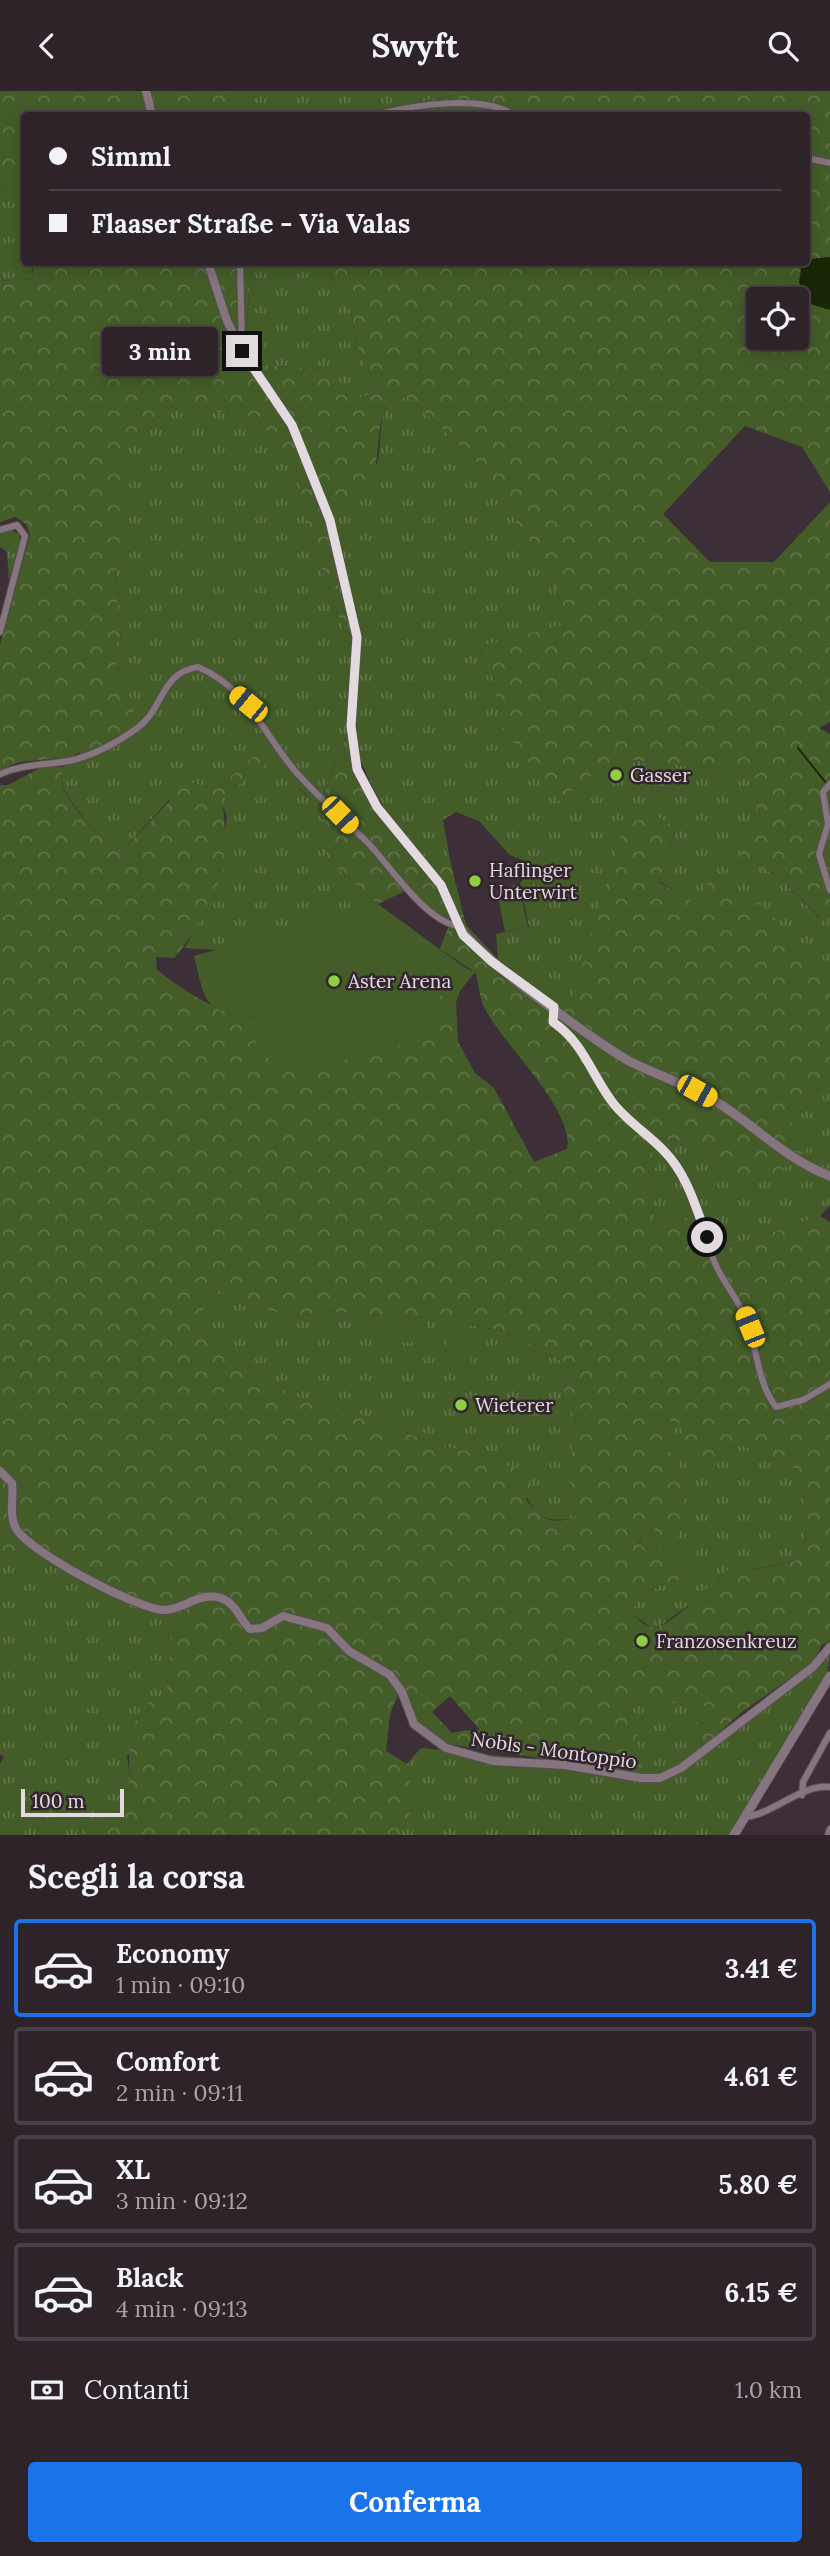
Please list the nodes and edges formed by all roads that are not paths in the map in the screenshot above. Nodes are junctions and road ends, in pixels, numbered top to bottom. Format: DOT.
graph roads {
  1 [pos="146,91"];
  2 [pos="151,112"];
  3 [pos="389,112"];
  4 [pos="505,112"];
  5 [pos="810,159"];
  6 [pos="830,163"];
  7 [pos="209,266"];
  8 [pos="240,266"];
  9 [pos="242,351"];
  10 [pos="0,530"];
  11 [pos="0,632"];
  12 [pos="0,774"];
  13 [pos="828,785"];
  14 [pos="830,890"];
  15 [pos="459,926"];
  16 [pos="554,1007"];
  17 [pos="830,1176"];
  18 [pos="830,1384"];
  19 [pos="0,1471"];
  20 [pos="830,1647"];
  21 [pos="830,1676"];
  22 [pos="830,1733"];
  23 [pos="830,1787"];
  24 [pos="802,1795"];
  25 [pos="745,1817"];
  26 [pos="830,1829"];
  27 [pos="734,1835"];
  28 [pos="828,1835"];
  1 -- 2 [label="street"];
  3 -- 4 [label="street"];
  5 -- 6 [label="street"];
  7 -- 9 [label="street"];
  8 -- 9 [label="street"];
  9 -- 15 [label="street"];
  10 -- 11 [label="street"];
  12 -- 15 [label="street"];
  13 -- 14 [label="street"];
  15 -- 16 [label="main road"];
  16 -- 17 [label="main road"];
  16 -- 18 [label="street"];
  19 -- 20 [label="street, Nobls - Montoppio"];
  21 -- 25 [label="main road"];
  22 -- 24 [label="street"];
  23 -- 24 [label="street"];
  24 -- 25 [label="street"];
  25 -- 27 [label="main road"];
  26 -- 28 [label="street"];
}
